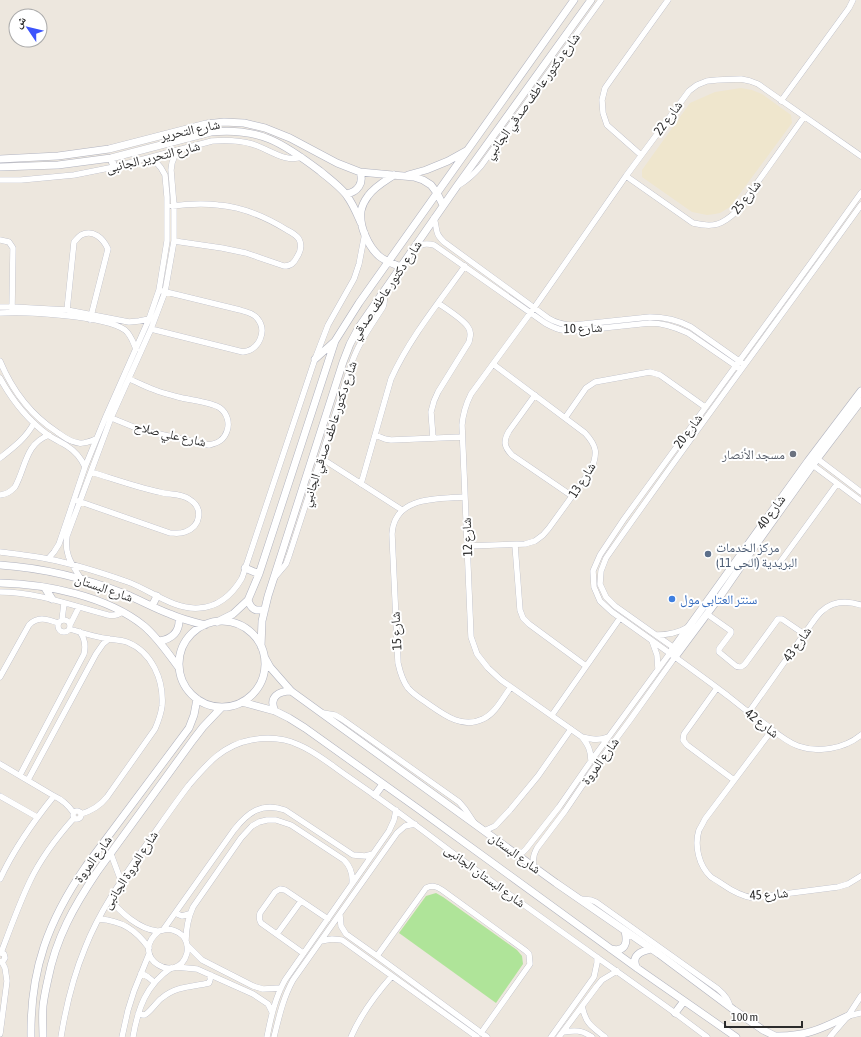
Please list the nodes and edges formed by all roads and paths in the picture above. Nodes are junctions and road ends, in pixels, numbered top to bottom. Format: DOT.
graph roads {
  1 [pos="574,0"];
  2 [pos="591,0"];
  3 [pos="601,0"];
  4 [pos="668,0"];
  5 [pos="853,0"];
  6 [pos="580,23"];
  7 [pos="782,101"];
  8 [pos="804,117"];
  9 [pos="177,150"];
  10 [pos="468,150"];
  11 [pos="642,155"];
  12 [pos="58,156"];
  13 [pos="861,156"];
  14 [pos="111,158"];
  15 [pos="150,158"];
  16 [pos="302,158"];
  17 [pos="0,159"];
  18 [pos="58,165"];
  19 [pos="0,167"];
  20 [pos="114,168"];
  21 [pos="360,172"];
  22 [pos="394,175"];
  23 [pos="404,176"];
  24 [pos="626,176"];
  25 [pos="0,180"];
  26 [pos="437,192"];
  27 [pos="861,193"];
  28 [pos="346,194"];
  29 [pos="443,205"];
  30 [pos="861,205"];
  31 [pos="174,206"];
  32 [pos="168,207"];
  33 [pos="434,218"];
  34 [pos="361,223"];
  35 [pos="365,233"];
  36 [pos="0,240"];
  37 [pos="174,241"];
  38 [pos="414,248"];
  39 [pos="388,262"];
  40 [pos="465,266"];
  41 [pos="401,267"];
  42 [pos="162,291"];
  43 [pos="383,292"];
  44 [pos="438,303"];
  45 [pos="12,310"];
  46 [pos="67,310"];
  47 [pos="532,310"];
  48 [pos="1,312"];
  49 [pos="91,317"];
  50 [pos="149,319"];
  51 [pos="151,329"];
  52 [pos="335,340"];
  53 [pos="136,349"];
  54 [pos="315,359"];
  55 [pos="0,361"];
  56 [pos="493,364"];
  57 [pos="738,364"];
  58 [pos="744,368"];
  59 [pos="0,378"];
  60 [pos="129,379"];
  61 [pos="6,390"];
  62 [pos="861,391"];
  63 [pos="0,393"];
  64 [pos="535,395"];
  65 [pos="861,401"];
  66 [pos="24,403"];
  67 [pos="18,406"];
  68 [pos="704,409"];
  69 [pos="709,414"];
  70 [pos="109,417"];
  71 [pos="565,418"];
  72 [pos="34,423"];
  73 [pos="49,435"];
  74 [pos="375,435"];
  75 [pos="462,437"];
  76 [pos="433,438"];
  77 [pos="96,439"];
  78 [pos="0,458"];
  79 [pos="321,458"];
  80 [pos="813,460"];
  81 [pos="86,467"];
  82 [pos="828,467"];
  83 [pos="91,472"];
  84 [pos="824,474"];
  85 [pos="361,484"];
  86 [pos="837,484"];
  87 [pos="861,492"];
  88 [pos="0,495"];
  89 [pos="572,496"];
  90 [pos="465,497"];
  91 [pos="77,501"];
  92 [pos="861,501"];
  93 [pos="402,510"];
  94 [pos="515,545"];
  95 [pos="467,546"];
  96 [pos="0,552"];
  97 [pos="48,559"];
  98 [pos="0,565"];
  99 [pos="73,565"];
  100 [pos="778,565"];
  101 [pos="245,568"];
  102 [pos="259,574"];
  103 [pos="275,577"];
  104 [pos="81,579"];
  105 [pos="0,583"];
  106 [pos="45,588"];
  107 [pos="0,592"];
  108 [pos="157,596"];
  109 [pos="52,600"];
  110 [pos="248,600"];
  111 [pos="64,603"];
  112 [pos="861,605"];
  113 [pos="152,606"];
  114 [pos="78,607"];
  115 [pos="265,608"];
  116 [pos="122,612"];
  117 [pos="707,614"];
  118 [pos="180,618"];
  119 [pos="620,618"];
  120 [pos="60,621"];
  121 [pos="217,622"];
  122 [pos="205,625"];
  123 [pos="690,625"];
  124 [pos="70,627"];
  125 [pos="80,632"];
  126 [pos="804,634"];
  127 [pos="656,635"];
  128 [pos="109,639"];
  129 [pos="159,641"];
  130 [pos="652,641"];
  131 [pos="261,646"];
  132 [pos="674,652"];
  133 [pos="265,658"];
  134 [pos="586,666"];
  135 [pos="179,668"];
  136 [pos="658,669"];
  137 [pos="0,677"];
  138 [pos="511,687"];
  139 [pos="717,688"];
  140 [pos="291,691"];
  141 [pos="197,700"];
  142 [pos="242,702"];
  143 [pos="57,706"];
  144 [pos="220,708"];
  145 [pos="65,711"];
  146 [pos="275,711"];
  147 [pos="749,712"];
  148 [pos="552,715"];
  149 [pos="571,729"];
  150 [pos="772,730"];
  151 [pos="861,735"];
  152 [pos="582,737"];
  153 [pos="608,737"];
  154 [pos="252,739"];
  155 [pos="591,760"];
  156 [pos="0,764"];
  157 [pos="20,775"];
  158 [pos="28,780"];
  159 [pos="734,780"];
  160 [pos="384,784"];
  161 [pos="375,795"];
  162 [pos="0,796"];
  163 [pos="54,796"];
  164 [pos="396,810"];
  165 [pos="74,815"];
  166 [pos="38,817"];
  167 [pos="415,824"];
  168 [pos="484,831"];
  169 [pos="388,833"];
  170 [pos="394,837"];
  171 [pos="111,854"];
  172 [pos="351,854"];
  173 [pos="373,854"];
  174 [pos="516,854"];
  175 [pos="347,863"];
  176 [pos="534,867"];
  177 [pos="861,876"];
  178 [pos="0,879"];
  179 [pos="121,881"];
  180 [pos="352,884"];
  181 [pos="110,899"];
  182 [pos="579,899"];
  183 [pos="341,900"];
  184 [pos="301,901"];
  185 [pos="347,904"];
  186 [pos="175,913"];
  187 [pos="189,914"];
  188 [pos="340,914"];
  189 [pos="99,919"];
  190 [pos="328,919"];
  191 [pos="161,931"];
  192 [pos="625,931"];
  193 [pos="277,934"];
  194 [pos="346,934"];
  195 [pos="342,940"];
  196 [pos="321,941"];
  197 [pos="187,943"];
  198 [pos="611,949"];
  199 [pos="651,949"];
  200 [pos="149,951"];
  201 [pos="0,953"];
  202 [pos="303,953"];
  203 [pos="377,956"];
  204 [pos="597,957"];
  205 [pos="1,962"];
  206 [pos="174,967"];
  207 [pos="637,968"];
  208 [pos="617,971"];
  209 [pos="141,973"];
  210 [pos="211,975"];
  211 [pos="392,976"];
  212 [pos="594,976"];
  213 [pos="602,980"];
  214 [pos="154,982"];
  215 [pos="410,985"];
  216 [pos="280,988"];
  217 [pos="263,989"];
  218 [pos="861,996"];
  219 [pos="261,999"];
  220 [pos="684,1001"];
  221 [pos="32,1005"];
  222 [pos="43,1005"];
  223 [pos="582,1006"];
  224 [pos="730,1007"];
  225 [pos="272,1012"];
  226 [pos="675,1012"];
  227 [pos="861,1013"];
  228 [pos="138,1014"];
  229 [pos="848,1016"];
  230 [pos="592,1027"];
  231 [pos="268,1028"];
  232 [pos="276,1029"];
  233 [pos="563,1032"];
  234 [pos="586,1033"];
  235 [pos="0,1034"];
  236 [pos="479,1035"];
  237 [pos="775,1036"];
  238 [pos="31,1037"];
  239 [pos="43,1037"];
  240 [pos="61,1037"];
  241 [pos="122,1037"];
  242 [pos="133,1037"];
  243 [pos="267,1037"];
  244 [pos="274,1037"];
  245 [pos="351,1037"];
  246 [pos="487,1037"];
  247 [pos="551,1037"];
  248 [pos="559,1037"];
  249 [pos="592,1037"];
  250 [pos="605,1037"];
  251 [pos="707,1037"];
  252 [pos="736,1037"];
  253 [pos="830,1037"];
  1 -- 10 [label="street, شارع دكتور عاطف صدقي"];
  2 -- 6 [label="street, شارع دكتور عاطف صدقي"];
  3 -- 6 [label="street, شارع دكتور عاطف صدقي الجانبي"];
  4 -- 11 [label="street"];
  5 -- 7 [label="street"];
  6 -- 29 [label="street, شارع دكتور عاطف صدقي"];
  7 -- 8 [label="street, شارع 22"];
  7 -- 11 [label="street, شارع 22"];
  8 -- 13 [label="street, شارع 22"];
  8 -- 24 [label="street, شارع 25"];
  9 -- 15 [label="street, شارع التحرير الجانبى"];
  9 -- 16 [label="street, شارع التحرير الجانبى"];
  9 -- 31 [label="street"];
  10 -- 23 [label="street"];
  10 -- 26 [label="street, شارع دكتور عاطف صدقي"];
  11 -- 24 [label="street, شارع 22"];
  12 -- 17 [label="street, شارع التحرير"];
  12 -- 18 [label="street"];
  12 -- 21 [label="street, شارع التحرير"];
  14 -- 16 [label="street, شارع التحرير"];
  14 -- 18 [label="street, شارع التحرير"];
  14 -- 20 [label="street"];
  15 -- 20 [label="street, شارع التحرير الجانبى"];
  15 -- 32 [label="street"];
  16 -- 28 [label="street, شارع التحرير"];
  18 -- 19 [label="street, شارع التحرير"];
  20 -- 25 [label="street, شارع التحرير الجانبى"];
  21 -- 22 [label="street, شارع التحرير"];
  21 -- 28 [label="street"];
  22 -- 23 [label="street, شارع التحرير"];
  22 -- 34 [label="street"];
  23 -- 26 [label="street"];
  24 -- 47 [label="street, شارع 22"];
  26 -- 29 [label="street"];
  26 -- 39 [label="street, شارع دكتور عاطف صدقي"];
  27 -- 57 [label="street, شارع 20"];
  28 -- 34 [label="street, شارع التحرير"];
  29 -- 33 [label="street, شارع دكتور عاطف صدقي"];
  30 -- 58 [label="street, شارع 20"];
  31 -- 32 [label="street"];
  31 -- 37 [label="street"];
  31 -- 37 [label="street"];
  32 -- 42 [label="street"];
  33 -- 38 [label="street, شارع دكتور عاطف صدقي"];
  33 -- 47 [label="street, شارع 10"];
  34 -- 35 [label="street, شارع التحرير"];
  35 -- 39 [label="street, شارع التحرير"];
  35 -- 54 [label="street"];
  36 -- 45 [label="street"];
  37 -- 42 [label="street"];
  38 -- 40 [label="street, شارع 10"];
  38 -- 41 [label="street, شارع دكتور عاطف صدقي"];
  39 -- 41 [label="street, شارع التحرير"];
  39 -- 52 [label="street, شارع دكتور عاطف صدقي"];
  40 -- 44 [label="street"];
  40 -- 47 [label="street, شارع 10"];
  41 -- 43 [label="street, شارع دكتور عاطف صدقي"];
  42 -- 50 [label="street"];
  42 -- 51 [label="street"];
  42 -- 51 [label="street"];
  43 -- 79 [label="street, شارع دكتور عاطف صدقي الجانبي"];
  43 -- 103 [label="street, شارع دكتور عاطف صدقي"];
  44 -- 74 [label="street"];
  44 -- 76 [label="street"];
  45 -- 46 [label="street"];
  45 -- 48 [label="street"];
  45 -- 49 [label="street"];
  46 -- 49 [label="street"];
  46 -- 49 [label="street"];
  47 -- 56 [label="street, شارع 12"];
  47 -- 57 [label="street, شارع 10"];
  49 -- 50 [label="street"];
  49 -- 53 [label="street"];
  50 -- 53 [label="street"];
  51 -- 60 [label="street"];
  52 -- 54 [label="street"];
  52 -- 102 [label="street, شارع دكتور عاطف صدقي"];
  53 -- 70 [label="street"];
  54 -- 101 [label="street"];
  55 -- 66 [label="street"];
  56 -- 64 [label="street, شارع 13"];
  56 -- 75 [label="street, شارع 12"];
  57 -- 58 [label="street, شارع 10"];
  57 -- 68 [label="street, شارع 20"];
  58 -- 69 [label="street, شارع 20"];
  59 -- 61 [label="street"];
  60 -- 70 [label="street"];
  60 -- 70 [label="street, شارع علي صلاح"];
  61 -- 63 [label="street"];
  61 -- 67 [label="street"];
  62 -- 80 [label="street, شارع 40"];
  64 -- 71 [label="street, شارع 13"];
  64 -- 89 [label="street"];
  65 -- 80 [label="street, شارع 40"];
  66 -- 67 [label="street"];
  66 -- 77 [label="street"];
  67 -- 72 [label="street"];
  68 -- 69 [label="street"];
  68 -- 71 [label="street"];
  68 -- 119 [label="street, شارع 20"];
  69 -- 127 [label="street, شارع 20"];
  70 -- 77 [label="street"];
  70 -- 83 [label="street"];
  71 -- 89 [label="street, شارع 13"];
  72 -- 73 [label="street"];
  72 -- 78 [label="street"];
  73 -- 81 [label="street"];
  73 -- 88 [label="street"];
  74 -- 76 [label="street"];
  74 -- 85 [label="street"];
  75 -- 76 [label="street"];
  75 -- 90 [label="street, شارع 12"];
  77 -- 81 [label="street"];
  79 -- 85 [label="street"];
  79 -- 103 [label="street, شارع دكتور عاطف صدقي الجانبي"];
  80 -- 82 [label="street"];
  80 -- 84 [label="street"];
  80 -- 117 [label="street, شارع 40"];
  80 -- 123 [label="street, شارع 40"];
  81 -- 91 [label="street"];
  82 -- 84 [label="street"];
  82 -- 87 [label="street"];
  83 -- 91 [label="street"];
  83 -- 91 [label="street"];
  84 -- 86 [label="street"];
  85 -- 93 [label="street"];
  86 -- 92 [label="street"];
  86 -- 100 [label="street"];
  89 -- 94 [label="street, شارع 13"];
  90 -- 93 [label="street"];
  90 -- 95 [label="street, شارع 12"];
  91 -- 97 [label="street"];
  91 -- 99 [label="street"];
  93 -- 138 [label="street, شارع 15"];
  94 -- 95 [label="street, شارع 13"];
  94 -- 134 [label="street"];
  95 -- 138 [label="street, شارع 12"];
  96 -- 97 [label="street"];
  97 -- 99 [label="street"];
  98 -- 104 [label="street, شارع البستان"];
  99 -- 104 [label="street"];
  99 -- 108 [label="street"];
  101 -- 102 [label="street"];
  101 -- 108 [label="street"];
  102 -- 110 [label="street, شارع دكتور عاطف صدقي"];
  103 -- 115 [label="street, شارع دكتور عاطف صدقي"];
  104 -- 113 [label="street, شارع البستان"];
  105 -- 106 [label="street, شارع البستان"];
  106 -- 109 [label="street"];
  106 -- 116 [label="street, شارع البستان"];
  107 -- 109 [label="street"];
  108 -- 113 [label="street"];
  109 -- 111 [label="street"];
  110 -- 115 [label="street"];
  110 -- 121 [label="street, شارع دكتور عاطف صدقي"];
  111 -- 114 [label="street"];
  111 -- 120 [label="street"];
  112 -- 126 [label="street, شارع 43"];
  113 -- 118 [label="street, شارع البستان"];
  114 -- 116 [label="street"];
  114 -- 124 [label="street"];
  115 -- 131 [label="street, شارع دكتور عاطف صدقي"];
  116 -- 129 [label="street, شارع البستان"];
  117 -- 126 [label="street"];
  117 -- 132 [label="street, شارع 40"];
  118 -- 122 [label="street, شارع البستان"];
  118 -- 129 [label="street"];
  119 -- 130 [label="street, شارع 20"];
  119 -- 134 [label="street"];
  120 -- 124 [label="street"];
  120 -- 124 [label="street"];
  120 -- 137 [label="street"];
  121 -- 122 [label="street"];
  121 -- 131 [label="street"];
  122 -- 135 [label="street"];
  123 -- 127 [label="street"];
  123 -- 132 [label="street, شارع 40"];
  124 -- 125 [label="street"];
  125 -- 128 [label="street"];
  125 -- 143 [label="street"];
  126 -- 147 [label="street, شارع 43"];
  127 -- 132 [label="street, شارع 20"];
  128 -- 145 [label="street"];
  128 -- 165 [label="street"];
  129 -- 135 [label="street, شارع البستان"];
  130 -- 132 [label="street, شارع 20"];
  130 -- 136 [label="street"];
  131 -- 133 [label="street"];
  132 -- 136 [label="street, شارع المروة"];
  132 -- 139 [label="street, شارع 42"];
  132 -- 176 [label="street, شارع المروة"];
  133 -- 140 [label="street, شارع البستان"];
  133 -- 142 [label="street"];
  134 -- 148 [label="street"];
  135 -- 141 [label="street"];
  136 -- 153 [label="street, شارع المروة"];
  138 -- 148 [label="street, شارع 12"];
  139 -- 147 [label="street, شارع 42"];
  139 -- 159 [label="street"];
  140 -- 146 [label="street"];
  140 -- 168 [label="street, شارع البستان"];
  141 -- 144 [label="street"];
  141 -- 221 [label="street, شارع المروة"];
  142 -- 144 [label="street"];
  142 -- 146 [label="street, شارع البستان"];
  143 -- 145 [label="street"];
  143 -- 157 [label="street"];
  144 -- 171 [label="street, شارع المروة"];
  145 -- 158 [label="street"];
  146 -- 160 [label="street, شارع البستان"];
  147 -- 150 [label="street, شارع 42"];
  148 -- 149 [label="street, شارع 12"];
  149 -- 152 [label="street, شارع 12"];
  149 -- 168 [label="street"];
  150 -- 151 [label="street, شارع 42"];
  150 -- 159 [label="street, شارع 45"];
  152 -- 153 [label="street, شارع 12"];
  152 -- 155 [label="street, شارع 12"];
  153 -- 155 [label="street, شارع المروة"];
  154 -- 161 [label="street, شارع البستان الجانبى"];
  154 -- 179 [label="street, شارع المروة الجانبى"];
  155 -- 174 [label="street, شارع المروة"];
  156 -- 157 [label="street"];
  157 -- 158 [label="street"];
  158 -- 163 [label="street"];
  159 -- 177 [label="street, شارع 45"];
  160 -- 161 [label="street"];
  160 -- 198 [label="street, شارع البستان"];
  161 -- 164 [label="street, شارع البستان الجانبى"];
  162 -- 166 [label="street"];
  163 -- 165 [label="street"];
  163 -- 166 [label="street"];
  164 -- 167 [label="street, شارع البستان الجانبى"];
  164 -- 169 [label="street"];
  165 -- 201 [label="street"];
  166 -- 178 [label="street"];
  167 -- 170 [label="street"];
  167 -- 204 [label="street, شارع البستان الجانبى"];
  168 -- 174 [label="street, شارع البستان"];
  169 -- 170 [label="street"];
  169 -- 173 [label="street"];
  170 -- 185 [label="street"];
  171 -- 179 [label="street"];
  171 -- 222 [label="street, شارع المروة"];
  172 -- 173 [label="street"];
  172 -- 175 [label="street"];
  172 -- 186 [label="street"];
  173 -- 180 [label="street"];
  174 -- 176 [label="street, شارع البستان"];
  175 -- 180 [label="street"];
  175 -- 187 [label="street"];
  176 -- 182 [label="street, شارع البستان"];
  179 -- 181 [label="street, شارع المروة الجانبى"];
  180 -- 183 [label="street"];
  181 -- 189 [label="street, شارع المروة الجانبى"];
  181 -- 191 [label="street"];
  182 -- 192 [label="street, شارع البستان"];
  182 -- 224 [label="street"];
  183 -- 185 [label="street"];
  183 -- 190 [label="street"];
  184 -- 190 [label="street"];
  184 -- 193 [label="street"];
  184 -- 193 [label="street"];
  185 -- 188 [label="street"];
  186 -- 187 [label="street"];
  186 -- 191 [label="street"];
  187 -- 197 [label="street"];
  188 -- 194 [label="street"];
  188 -- 196 [label="street"];
  189 -- 200 [label="street"];
  189 -- 240 [label="street, شارع المروة الجانبى"];
  190 -- 202 [label="street"];
  191 -- 197 [label="street"];
  191 -- 200 [label="street"];
  192 -- 198 [label="street"];
  192 -- 199 [label="street, شارع البستان"];
  193 -- 202 [label="street"];
  194 -- 195 [label="street"];
  194 -- 203 [label="street"];
  195 -- 196 [label="street"];
  195 -- 211 [label="street"];
  196 -- 232 [label="street"];
  197 -- 206 [label="street"];
  197 -- 217 [label="street"];
  198 -- 207 [label="street, شارع البستان"];
  199 -- 207 [label="street"];
  199 -- 224 [label="street, شارع البستان"];
  200 -- 206 [label="street"];
  200 -- 209 [label="street"];
  201 -- 205 [label="street"];
  202 -- 216 [label="street"];
  203 -- 215 [label="street"];
  203 -- 236 [label="street"];
  204 -- 208 [label="street, شارع البستان الجانبى"];
  204 -- 212 [label="street"];
  205 -- 235 [label="street"];
  206 -- 210 [label="street"];
  206 -- 214 [label="street"];
  207 -- 220 [label="street, شارع البستان"];
  208 -- 213 [label="street"];
  208 -- 226 [label="street, شارع البستان الجانبى"];
  209 -- 214 [label="street"];
  209 -- 241 [label="street"];
  210 -- 219 [label="street"];
  210 -- 228 [label="street"];
  211 -- 215 [label="street"];
  211 -- 245 [label="street"];
  212 -- 213 [label="street"];
  212 -- 247 [label="street"];
  213 -- 223 [label="street"];
  214 -- 228 [label="street"];
  215 -- 236 [label="street"];
  216 -- 217 [label="street"];
  216 -- 225 [label="street"];
  217 -- 219 [label="street"];
  218 -- 229 [label="street"];
  219 -- 225 [label="street"];
  220 -- 226 [label="street"];
  220 -- 252 [label="street, شارع البستان"];
  221 -- 222 [label="street"];
  221 -- 238 [label="street, شارع المروة"];
  222 -- 239 [label="street, شارع المروة"];
  223 -- 230 [label="street"];
  223 -- 233 [label="street"];
  224 -- 237 [label="street, شارع البستان"];
  225 -- 231 [label="street"];
  226 -- 251 [label="street, شارع البستان الجانبى"];
  227 -- 229 [label="street"];
  228 -- 242 [label="street"];
  229 -- 237 [label="street"];
  229 -- 253 [label="street"];
  230 -- 234 [label="street"];
  230 -- 250 [label="street"];
  231 -- 232 [label="street"];
  231 -- 243 [label="street"];
  232 -- 244 [label="street"];
  233 -- 234 [label="street"];
  233 -- 248 [label="street"];
  234 -- 249 [label="street"];
  236 -- 246 [label="street"];
}
